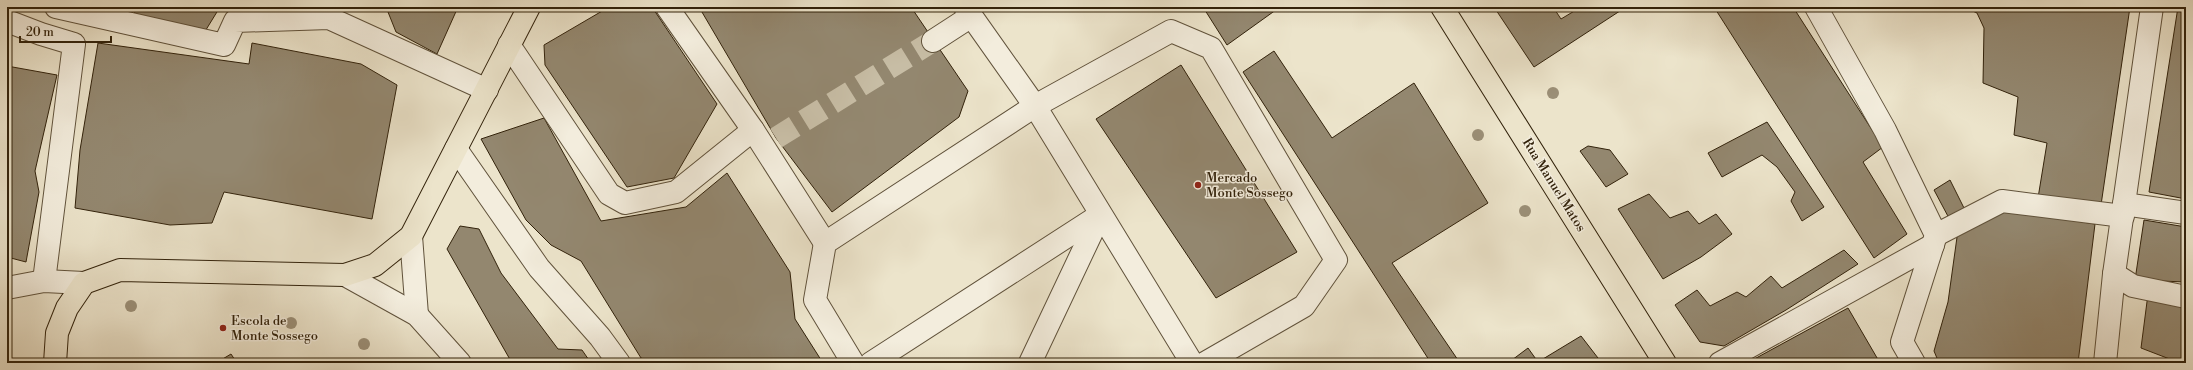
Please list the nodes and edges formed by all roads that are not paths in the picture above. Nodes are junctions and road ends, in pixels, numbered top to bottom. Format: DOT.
graph roads {
  1 [pos="47,7"];
  2 [pos="56,7"];
  3 [pos="529,7"];
  4 [pos="667,7"];
  5 [pos="1442,7"];
  6 [pos="1816,7"];
  7 [pos="2152,7"];
  8 [pos="968,12"];
  9 [pos="330,13"];
  10 [pos="7,21"];
  11 [pos="41,34"];
  12 [pos="933,41"];
  13 [pos="510,45"];
  14 [pos="487,90"];
  15 [pos="1035,106"];
  16 [pos="764,138"];
  17 [pos="456,149"];
  18 [pos="2123,210"];
  19 [pos="2186,213"];
  20 [pos="1100,215"];
  21 [pos="411,236"];
  22 [pos="1934,240"];
  23 [pos="825,243"];
  24 [pos="2114,274"];
  25 [pos="345,275"];
  26 [pos="44,281"];
  27 [pos="84,283"];
  28 [pos="7,288"];
  29 [pos="2186,297"];
  30 [pos="417,315"];
  31 [pos="55,363"];
  32 [pos="460,363"];
  33 [pos="619,363"];
  34 [pos="852,363"];
  35 [pos="871,363"];
  36 [pos="1030,363"];
  37 [pos="1192,363"];
  38 [pos="1205,363"];
  39 [pos="1665,363"];
  40 [pos="1720,363"];
  41 [pos="1914,363"];
  42 [pos="2105,363"];
  1 -- 11 [label="street"];
  2 -- 9 [label="street"];
  3 -- 13 [label="main road"];
  4 -- 16 [label="street"];
  5 -- 39 [label="main road, Rua Manuel Matos"];
  6 -- 22 [label="street"];
  7 -- 18 [label="street"];
  8 -- 12 [label="street"];
  8 -- 15 [label="street"];
  9 -- 14 [label="street"];
  10 -- 11 [label="street"];
  11 -- 26 [label="street"];
  13 -- 14 [label="main road"];
  13 -- 16 [label="street"];
  14 -- 17 [label="main road"];
  15 -- 20 [label="street"];
  15 -- 23 [label="street"];
  15 -- 38 [label="street"];
  16 -- 23 [label="street"];
  17 -- 21 [label="main road"];
  17 -- 33 [label="street"];
  18 -- 19 [label="street"];
  18 -- 22 [label="street"];
  18 -- 24 [label="street"];
  20 -- 35 [label="street"];
  20 -- 36 [label="street"];
  20 -- 37 [label="street"];
  21 -- 25 [label="main road"];
  21 -- 30 [label="street"];
  22 -- 40 [label="street"];
  22 -- 41 [label="street"];
  23 -- 34 [label="street"];
  24 -- 29 [label="street"];
  24 -- 42 [label="street"];
  25 -- 27 [label="main road"];
  25 -- 30 [label="street"];
  26 -- 27 [label="street"];
  26 -- 28 [label="street"];
  27 -- 31 [label="main road"];
  30 -- 32 [label="street"];
}
